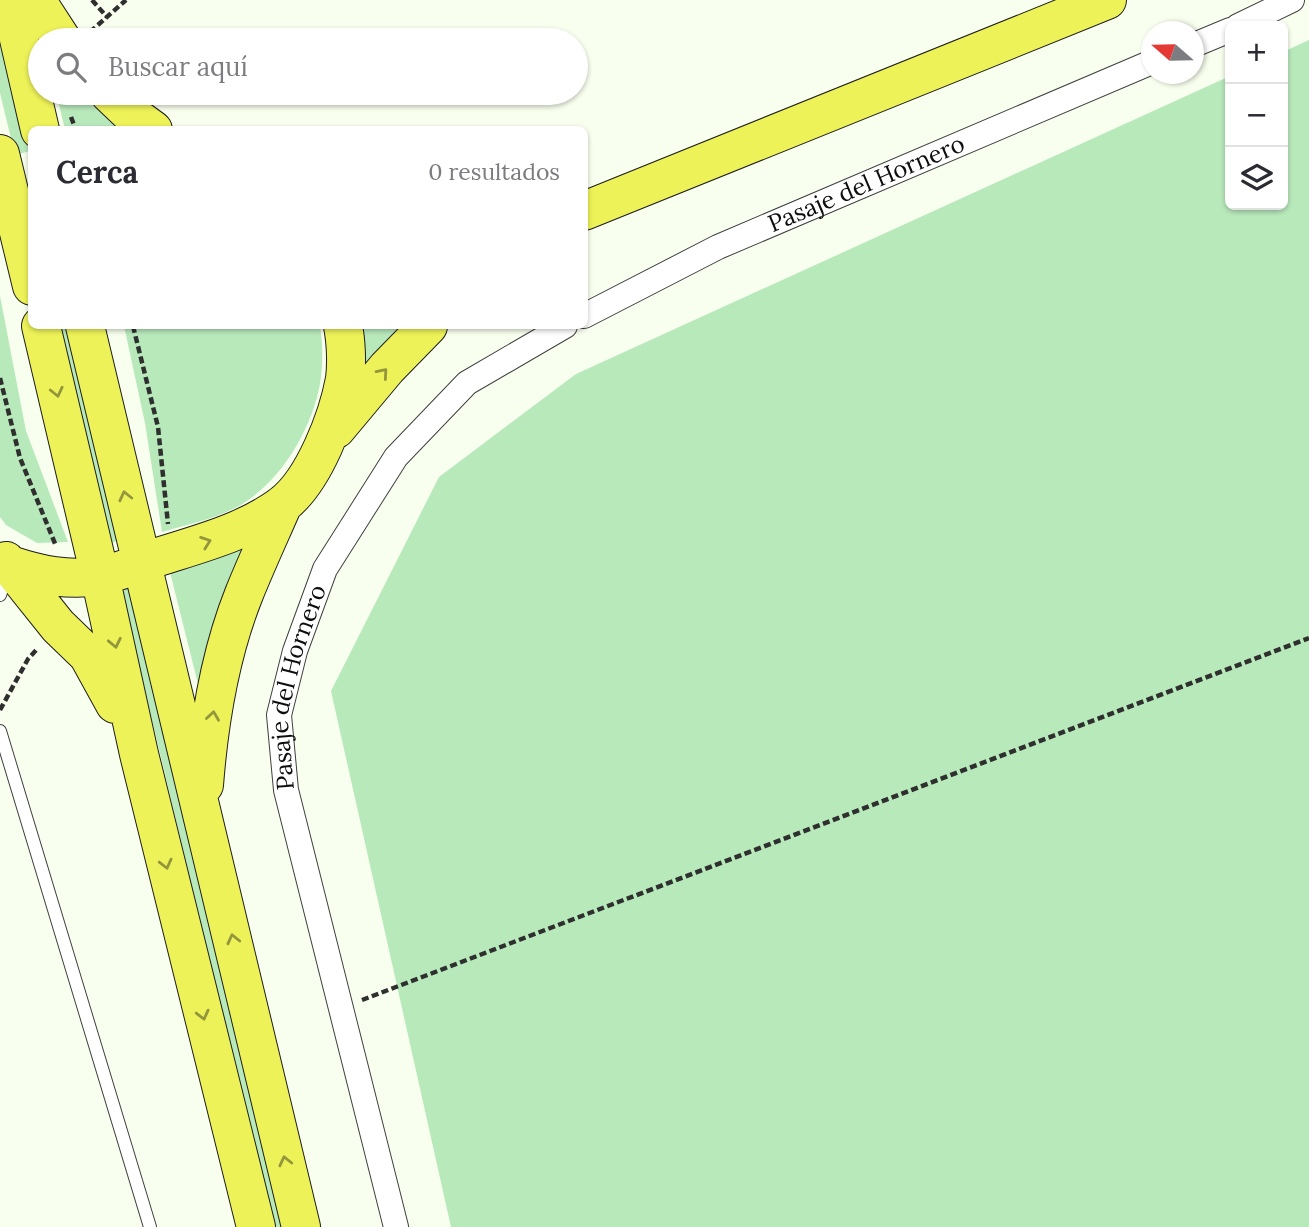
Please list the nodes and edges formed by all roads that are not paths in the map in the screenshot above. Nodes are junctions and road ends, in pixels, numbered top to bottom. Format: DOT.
graph roads {
  1 [pos="10,0"];
  2 [pos="36,0"];
  3 [pos="1107,0"];
  4 [pos="1292,0"];
  5 [pos="1248,21"];
  6 [pos="67,28"];
  7 [pos="1225,32"];
  8 [pos="1204,41"];
  9 [pos="1141,67"];
  10 [pos="28,78"];
  11 [pos="34,105"];
  12 [pos="123,105"];
  13 [pos="39,126"];
  14 [pos="148,126"];
  15 [pos="9,166"];
  16 [pos="588,209"];
  17 [pos="28,265"];
  18 [pos="588,314"];
  19 [pos="42,329"];
  20 [pos="86,329"];
  21 [pos="343,329"];
  22 [pos="425,329"];
  23 [pos="560,329"];
  24 [pos="324,444"];
  25 [pos="283,504"];
  26 [pos="141,563"];
  27 [pos="3,571"];
  28 [pos="84,577"];
  29 [pos="0,731"];
  30 [pos="139,754"];
  31 [pos="202,808"];
  32 [pos="230,1117"];
  33 [pos="150,1227"];
  34 [pos="229,1227"];
  35 [pos="256,1227"];
  36 [pos="301,1227"];
  37 [pos="396,1227"];
  1 -- 10 [label="highway"];
  2 -- 6 [label="highway"];
  3 -- 16 [label="highway"];
  4 -- 5 [label="street"];
  7 -- 8 [label="street"];
  9 -- 18 [label="street, Pasaje del Hornero"];
  11 -- 13 [label="highway"];
  12 -- 14 [label="highway"];
  15 -- 17 [label="highway"];
  19 -- 28 [label="highway, one-way"];
  26 -- 20 [label="highway, one-way"];
  21 -- 24 [label="highway"];
  24 -- 22 [label="highway, one-way"];
  23 -- 37 [label="street, Pasaje del Hornero"];
  24 -- 25 [label="highway"];
  26 -- 25 [label="highway, one-way"];
  31 -- 25 [label="highway, one-way"];
  26 -- 28 [label="highway"];
  26 -- 31 [label="highway"];
  27 -- 28 [label="highway"];
  27 -- 30 [label="highway"];
  28 -- 30 [label="highway, one-way"];
  29 -- 33 [label="lane"];
  30 -- 32 [label="highway, one-way"];
  36 -- 31 [label="highway, one-way"];
  32 -- 34 [label="highway"];
  32 -- 35 [label="highway"];
}
